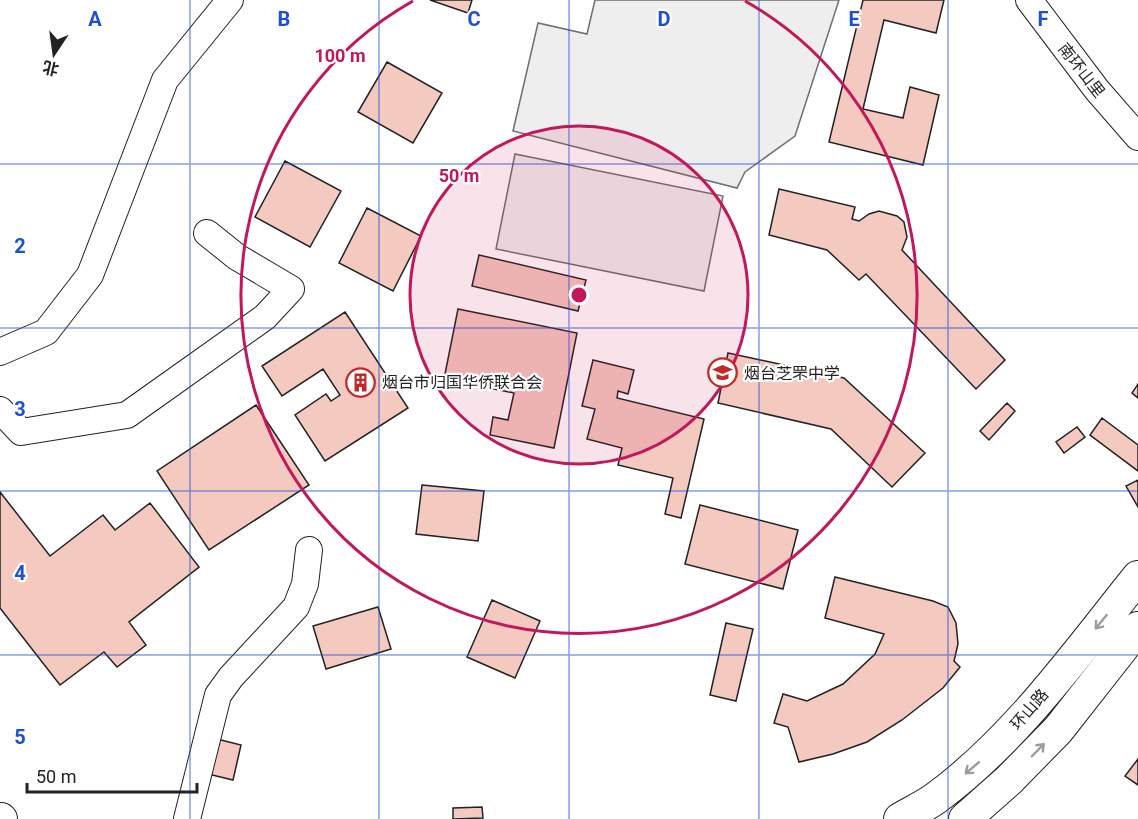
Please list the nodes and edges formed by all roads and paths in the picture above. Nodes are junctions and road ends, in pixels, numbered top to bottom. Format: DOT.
graph roads {
  1 [pos="230,0"];
  2 [pos="1029,0"];
  3 [pos="1138,137"];
  4 [pos="207,233"];
  5 [pos="0,352"];
  6 [pos="0,410"];
  7 [pos="309,550"];
  8 [pos="1138,577"];
  9 [pos="1138,628"];
  10 [pos="187,819"];
  11 [pos="900,819"];
  12 [pos="965,819"];
  1 -- 5 [label="street"];
  2 -- 3 [label="street, 南环山里"];
  4 -- 6 [label="street"];
  7 -- 10 [label="street"];
  8 -- 11 [label="main road, 环山路, one-way"];
  12 -- 9 [label="main road, 环山路, one-way"];
}
